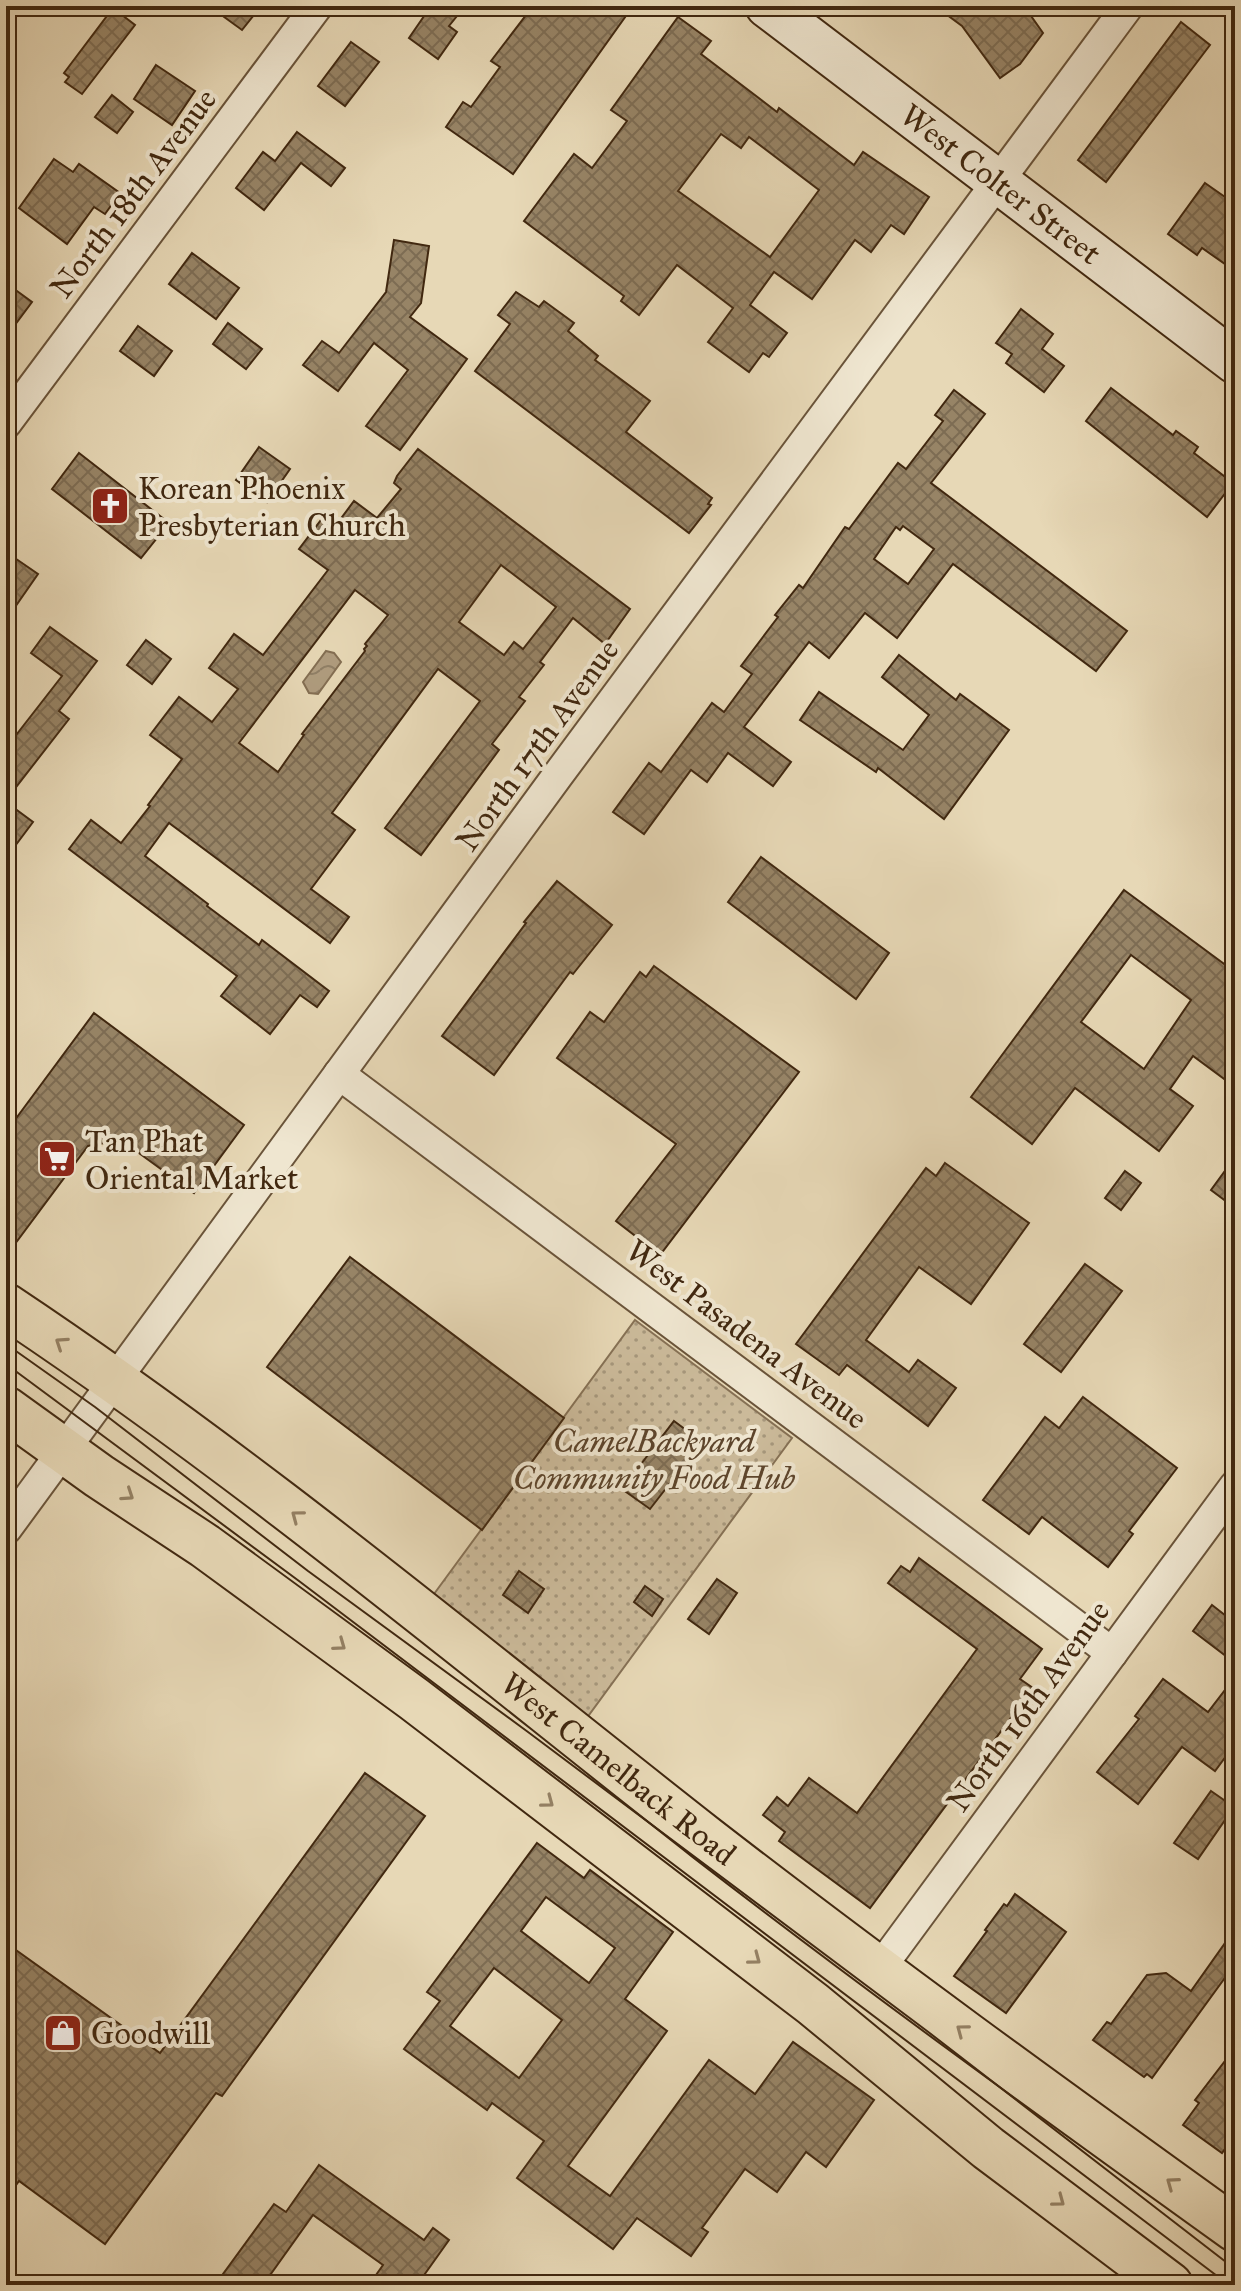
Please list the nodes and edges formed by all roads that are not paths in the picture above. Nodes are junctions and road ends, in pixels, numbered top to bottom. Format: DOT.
graph roads {
  1 [pos="317,6"];
  2 [pos="767,6"];
  3 [pos="1128,6"];
  4 [pos="999,182"];
  5 [pos="1235,362"];
  6 [pos="6,423"];
  7 [pos="339,1074"];
  8 [pos="6,1306"];
  9 [pos="115,1381"];
  10 [pos="6,1409"];
  11 [pos="64,1450"];
  12 [pos="1235,1486"];
  13 [pos="6,1529"];
  14 [pos="1112,1653"];
  15 [pos="880,1968"];
  16 [pos="1235,2229"];
  17 [pos="1170,2285"];
  1 -- 6 [label="street, North 18th Avenue"];
  2 -- 4 [label="street, West Colter Street"];
  3 -- 4 [label="street, North 17th Avenue"];
  4 -- 5 [label="street, West Colter Street"];
  4 -- 7 [label="street, North 17th Avenue"];
  7 -- 9 [label="street, North 17th Avenue"];
  7 -- 14 [label="street, West Pasadena Avenue"];
  9 -- 8 [label="main road, West Camelback Road, one-way"];
  9 -- 11 [label="street, North 17th Avenue"];
  15 -- 9 [label="main road, West Camelback Road, one-way"];
  10 -- 11 [label="main road"];
  11 -- 13 [label="street, North 17th Avenue"];
  11 -- 17 [label="main road, one-way"];
  12 -- 14 [label="street, North 16th Avenue"];
  14 -- 15 [label="street, North 16th Avenue"];
  16 -- 15 [label="main road, West Camelback Road, one-way"];
}
